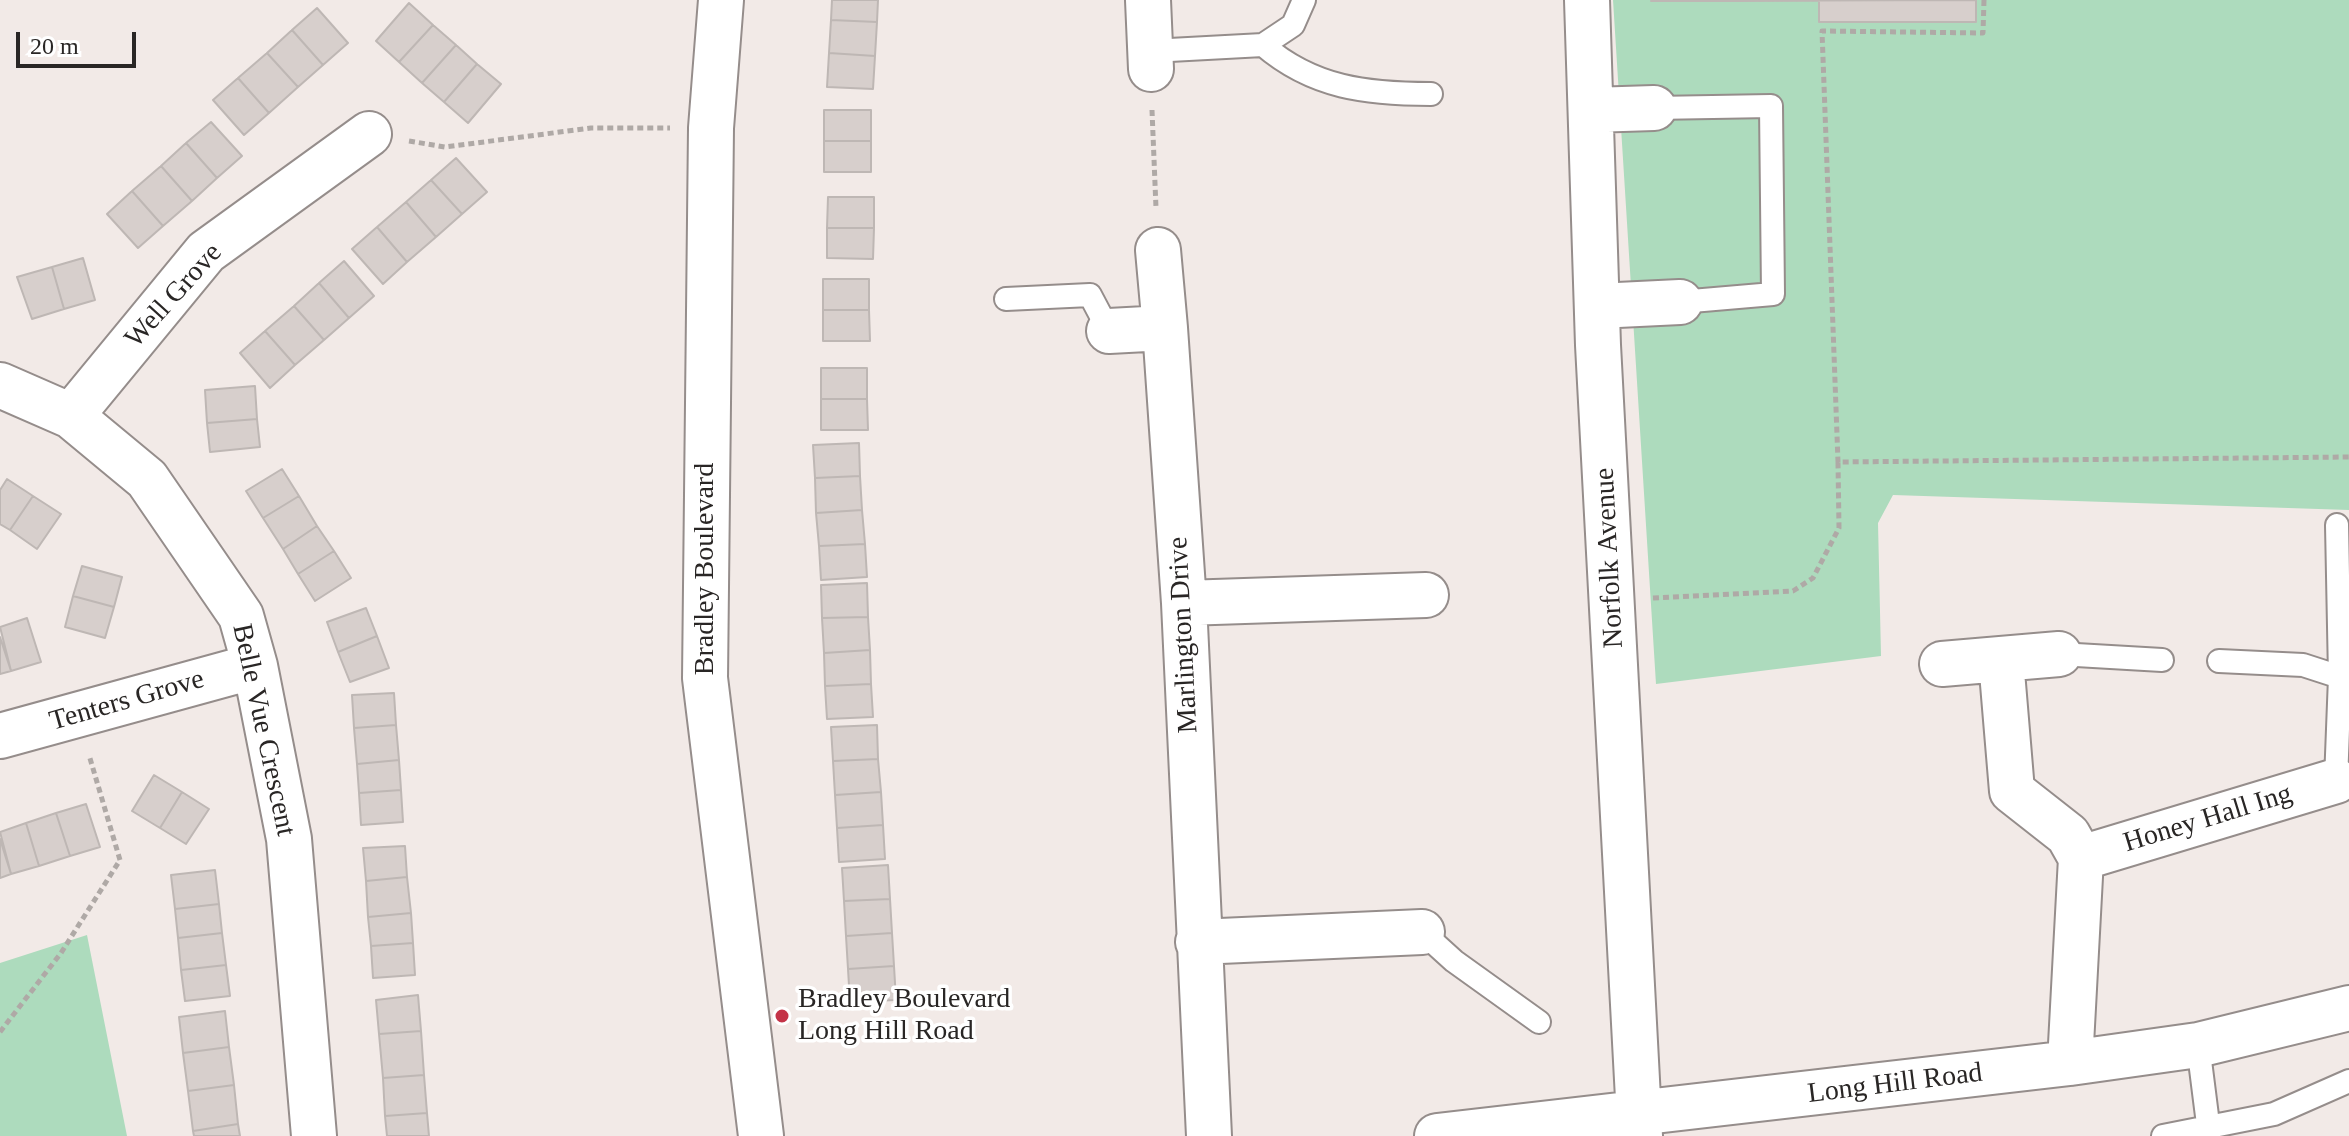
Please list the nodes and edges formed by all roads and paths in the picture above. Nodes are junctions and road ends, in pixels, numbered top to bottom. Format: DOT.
graph roads {
  1 [pos="721,0"];
  2 [pos="1148,0"];
  3 [pos="1304,0"];
  4 [pos="1587,0"];
  5 [pos="1984,0"];
  6 [pos="1263,45"];
  7 [pos="1151,60"];
  8 [pos="1431,94"];
  9 [pos="1654,108"];
  10 [pos="1591,110"];
  11 [pos="711,128"];
  12 [pos="369,134"];
  13 [pos="1158,250"];
  14 [pos="1006,299"];
  15 [pos="1680,302"];
  16 [pos="1597,306"];
  17 [pos="1165,328"];
  18 [pos="1109,331"];
  19 [pos="0,385"];
  20 [pos="71,416"];
  21 [pos="2349,457"];
  22 [pos="1838,462"];
  23 [pos="2337,525"];
  24 [pos="1426,595"];
  25 [pos="1612,599"];
  26 [pos="1184,603"];
  27 [pos="2059,654"];
  28 [pos="2001,660"];
  29 [pos="2162,660"];
  30 [pos="2219,661"];
  31 [pos="1942,664"];
  32 [pos="255,666"];
  33 [pos="2340,677"];
  34 [pos="77,716"];
  35 [pos="0,736"];
  36 [pos="2336,781"];
  37 [pos="2081,858"];
  38 [pos="1422,932"];
  39 [pos="1198,942"];
  40 [pos="2349,1008"];
  41 [pos="1539,1022"];
  42 [pos="0,1032"];
  43 [pos="2198,1045"];
  44 [pos="2070,1063"];
  45 [pos="2349,1081"];
  46 [pos="2208,1124"];
  47 [pos="1640,1126"];
  48 [pos="314,1136"];
  49 [pos="761,1136"];
  50 [pos="1209,1136"];
  51 [pos="1437,1136"];
  52 [pos="2163,1136"];
  1 -- 11 [label="street, Bradley Boulevard"];
  2 -- 7 [label="street"];
  3 -- 6 [label="lane"];
  4 -- 10 [label="street, Norfolk Avenue"];
  5 -- 22 [label="path"];
  6 -- 7 [label="lane"];
  6 -- 8 [label="lane"];
  7 -- 13 [label="path"];
  9 -- 10 [label="street"];
  9 -- 15 [label="lane"];
  10 -- 16 [label="street, Norfolk Avenue"];
  11 -- 12 [label="path"];
  11 -- 49 [label="street, Bradley Boulevard"];
  12 -- 20 [label="street, Well Grove"];
  13 -- 17 [label="street, Marlington Drive"];
  14 -- 18 [label="lane"];
  15 -- 16 [label="street"];
  16 -- 25 [label="street, Norfolk Avenue"];
  17 -- 18 [label="street"];
  17 -- 26 [label="street, Marlington Drive"];
  19 -- 20 [label="street, Belle Vue Crescent"];
  20 -- 32 [label="street, Belle Vue Crescent"];
  21 -- 22 [label="path"];
  22 -- 25 [label="path"];
  23 -- 33 [label="lane"];
  24 -- 26 [label="street"];
  25 -- 47 [label="street, Norfolk Avenue"];
  26 -- 39 [label="street, Marlington Drive"];
  27 -- 28 [label="street"];
  27 -- 29 [label="lane"];
  28 -- 31 [label="street"];
  28 -- 37 [label="street"];
  30 -- 33 [label="lane"];
  32 -- 34 [label="street, Tenters Grove"];
  32 -- 48 [label="street, Belle Vue Crescent"];
  33 -- 36 [label="lane"];
  34 -- 35 [label="street, Tenters Grove"];
  34 -- 42 [label="path"];
  36 -- 37 [label="street, Honey Hall Ing"];
  37 -- 44 [label="street"];
  38 -- 39 [label="street"];
  38 -- 41 [label="lane"];
  39 -- 50 [label="street, Marlington Drive"];
  40 -- 43 [label="street, Long Hill Road"];
  43 -- 44 [label="street, Long Hill Road"];
  43 -- 46 [label="lane"];
  44 -- 47 [label="street, Long Hill Road"];
  45 -- 46 [label="lane"];
  46 -- 52 [label="lane"];
  47 -- 51 [label="street, Long Hill Road"];
}
